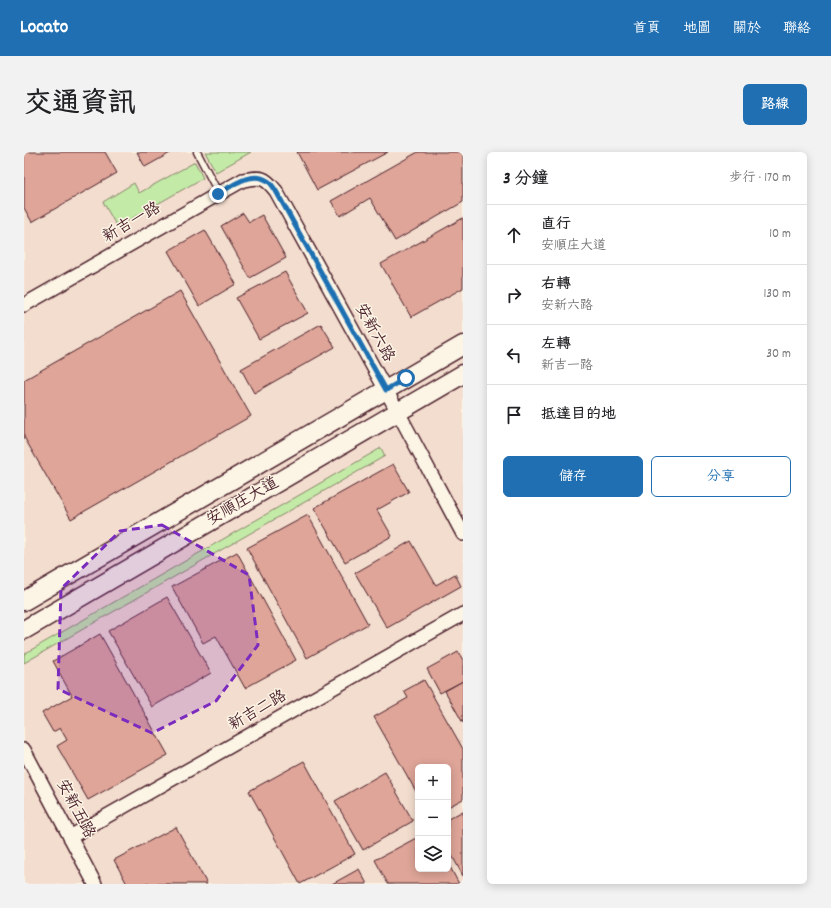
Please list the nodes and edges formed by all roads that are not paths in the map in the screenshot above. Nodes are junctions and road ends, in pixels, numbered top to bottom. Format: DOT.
graph roads {
  1 [pos="197,152"];
  2 [pos="259,177"];
  3 [pos="218,194"];
  4 [pos="24,304"];
  5 [pos="463,345"];
  6 [pos="463,374"];
  7 [pos="386,390"];
  8 [pos="398,412"];
  9 [pos="463,534"];
  10 [pos="24,601"];
  11 [pos="463,614"];
  12 [pos="24,630"];
  13 [pos="24,750"];
  14 [pos="70,837"];
  15 [pos="95,884"];
  1 -- 3 [label="lane"];
  2 -- 3 [label="street, 新吉一路"];
  2 -- 7 [label="street, 安新六路"];
  3 -- 4 [label="street, 新吉一路"];
  5 -- 7 [label="street, 安順庄大道"];
  6 -- 8 [label="street, 安順庄大道"];
  7 -- 8 [label="street, 安新六路"];
  7 -- 10 [label="street, 安順庄大道"];
  8 -- 9 [label="street, 安新六路"];
  8 -- 12 [label="street, 安順庄大道"];
  11 -- 14 [label="street, 新吉二路"];
  13 -- 14 [label="street, 安新五路"];
  14 -- 15 [label="street, 安新五路"];
}
